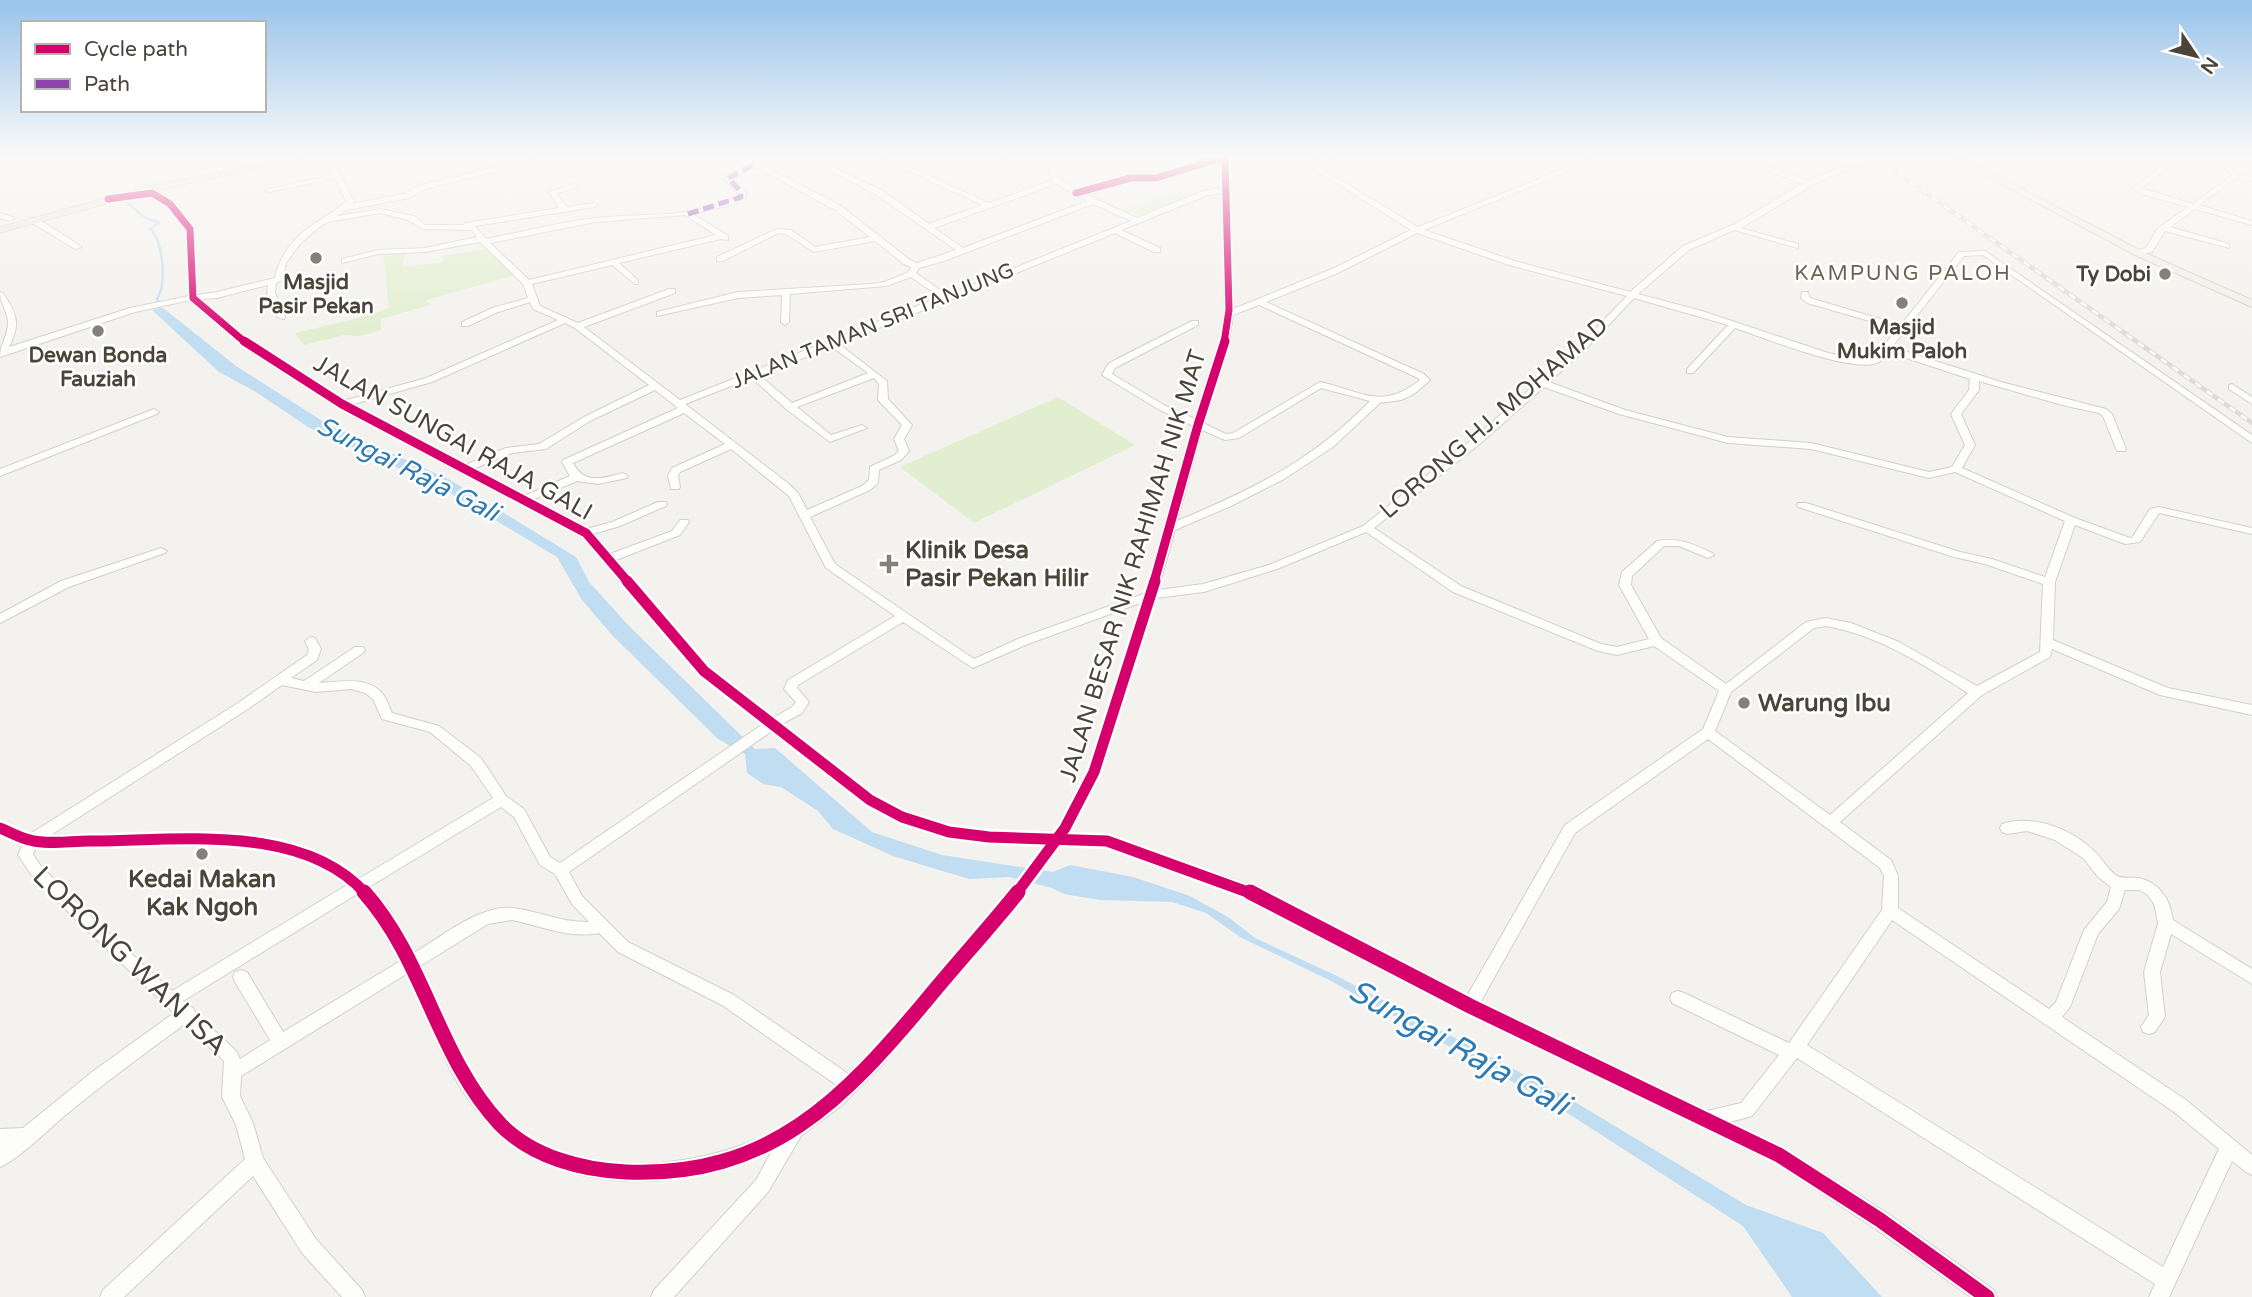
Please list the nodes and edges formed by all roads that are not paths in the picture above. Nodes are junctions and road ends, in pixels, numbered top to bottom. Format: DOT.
graph roads {
  1 [pos="20,218"];
  2 [pos="22,218"];
  3 [pos="41,218"];
  4 [pos="181,218"];
  5 [pos="330,218"];
  6 [pos="341,218"];
  7 [pos="409,218"];
  8 [pos="518,218"];
  9 [pos="620,218"];
  10 [pos="693,218"];
  11 [pos="850,218"];
  12 [pos="915,218"];
  13 [pos="956,218"];
  14 [pos="1048,218"];
  15 [pos="1130,218"];
  16 [pos="1145,218"];
  17 [pos="1226,218"];
  18 [pos="1397,218"];
  19 [pos="1448,218"];
  20 [pos="1752,218"];
  21 [pos="2070,218"];
  22 [pos="2180,218"];
  23 [pos="2233,218"];
  24 [pos="32,220"];
  25 [pos="326,220"];
  26 [pos="1138,221"];
  27 [pos="2,223"];
  28 [pos="2252,223"];
  29 [pos="466,226"];
  30 [pos="929,227"];
  31 [pos="1734,228"];
  32 [pos="2165,228"];
  33 [pos="1115,230"];
  34 [pos="1417,230"];
  35 [pos="722,236"];
  36 [pos="877,238"];
  37 [pos="482,241"];
  38 [pos="1795,246"];
  39 [pos="2227,246"];
  40 [pos="78,247"];
  41 [pos="736,248"];
  42 [pos="961,250"];
  43 [pos="1157,250"];
  44 [pos="2138,253"];
  45 [pos="720,259"];
  46 [pos="345,261"];
  47 [pos="613,262"];
  48 [pos="914,270"];
  49 [pos="272,282"];
  50 [pos="635,282"];
  51 [pos="527,283"];
  52 [pos="672,292"];
  53 [pos="786,292"];
  54 [pos="0,295"];
  55 [pos="1632,295"];
  56 [pos="1805,295"];
  57 [pos="187,298"];
  58 [pos="533,299"];
  59 [pos="948,299"];
  60 [pos="1262,303"];
  61 [pos="2252,304"];
  62 [pos="660,314"];
  63 [pos="1228,314"];
  64 [pos="281,317"];
  65 [pos="563,321"];
  66 [pos="785,322"];
  67 [pos="1195,323"];
  68 [pos="465,324"];
  69 [pos="1734,324"];
  70 [pos="578,326"];
  71 [pos="1902,328"];
  72 [pos="833,343"];
  73 [pos="1886,348"];
  74 [pos="1,353"];
  75 [pos="1690,372"];
  76 [pos="753,374"];
  77 [pos="875,374"];
  78 [pos="1974,379"];
  79 [pos="1543,383"];
  80 [pos="655,386"];
  81 [pos="2232,387"];
  82 [pos="1376,401"];
  83 [pos="2252,401"];
  84 [pos="342,404"];
  85 [pos="681,406"];
  86 [pos="789,407"];
  87 [pos="154,412"];
  88 [pos="1198,425"];
  89 [pos="862,428"];
  90 [pos="2252,440"];
  91 [pos="731,445"];
  92 [pos="2121,449"];
  93 [pos="466,468"];
  94 [pos="1956,469"];
  95 [pos="0,472"];
  96 [pos="623,476"];
  97 [pos="576,477"];
  98 [pos="675,487"];
  99 [pos="524,500"];
  100 [pos="662,504"];
  101 [pos="1801,505"];
  102 [pos="805,515"];
  103 [pos="2071,520"];
  104 [pos="684,522"];
  105 [pos="1169,528"];
  106 [pos="1367,528"];
  107 [pos="2252,531"];
  108 [pos="586,533"];
  109 [pos="160,551"];
  110 [pos="1707,555"];
  111 [pos="609,559"];
  112 [pos="2049,582"];
  113 [pos="1151,595"];
  114 [pos="903,617"];
  115 [pos="0,619"];
  116 [pos="311,641"];
  117 [pos="1656,641"];
  118 [pos="2047,642"];
  119 [pos="359,650"];
  120 [pos="278,680"];
  121 [pos="306,686"];
  122 [pos="1726,690"];
  123 [pos="1977,692"];
  124 [pos="2252,710"];
  125 [pos="772,724"];
  126 [pos="1708,732"];
  127 [pos="501,800"];
  128 [pos="1830,822"];
  129 [pos="0,828"];
  130 [pos="2007,828"];
  131 [pos="1057,838"];
  132 [pos="31,841"];
  133 [pos="560,870"];
  134 [pos="2119,884"];
  135 [pos="358,885"];
  136 [pos="1890,911"];
  137 [pos="2166,923"];
  138 [pos="603,926"];
  139 [pos="410,963"];
  140 [pos="241,977"];
  141 [pos="2252,977"];
  142 [pos="1678,998"];
  143 [pos="172,999"];
  144 [pos="1469,1006"];
  145 [pos="187,1013"];
  146 [pos="2050,1018"];
  147 [pos="2149,1027"];
  148 [pos="281,1044"];
  149 [pos="1793,1050"];
  150 [pos="231,1073"];
  151 [pos="850,1086"];
  152 [pos="1705,1120"];
  153 [pos="793,1131"];
  154 [pos="27,1136"];
  155 [pos="0,1138"];
  156 [pos="2229,1147"];
  157 [pos="0,1158"];
  158 [pos="256,1162"];
  159 [pos="2252,1166"];
  160 [pos="2163,1289"];
  161 [pos="110,1297"];
  162 [pos="355,1297"];
  163 [pos="661,1297"];
  164 [pos="1987,1297"];
  1 -- 27 [label="highway"];
  2 -- 27 [label="highway"];
  3 -- 24 [label="highway"];
  4 -- 57 [label="street"];
  5 -- 25 [label="street"];
  6 -- 25 [label="street"];
  7 -- 29 [label="street"];
  8 -- 29 [label="street"];
  9 -- 37 [label="street"];
  10 -- 35 [label="street"];
  11 -- 36 [label="street"];
  12 -- 30 [label="street"];
  13 -- 30 [label="street"];
  14 -- 42 [label="street"];
  15 -- 26 [label="street"];
  16 -- 26 [label="street, JALAN TAMAN SRI TANJUNG"];
  17 -- 63 [label="street, JALAN BESAR NIK RAHIMAH NIK MAT"];
  18 -- 34 [label="street"];
  19 -- 34 [label="street"];
  20 -- 31 [label="street, LORONG HJ. MOHAMAD"];
  21 -- 44 [label="main road"];
  22 -- 32 [label="street"];
  23 -- 28 [label="street"];
  24 -- 27 [label="highway"];
  24 -- 40 [label="street"];
  25 -- 49 [label="street"];
  26 -- 33 [label="street, JALAN TAMAN SRI TANJUNG"];
  29 -- 37 [label="street"];
  30 -- 42 [label="street"];
  31 -- 38 [label="street"];
  31 -- 55 [label="street, LORONG HJ. MOHAMAD"];
  32 -- 39 [label="street"];
  32 -- 44 [label="street"];
  33 -- 43 [label="street"];
  33 -- 59 [label="street, JALAN TAMAN SRI TANJUNG"];
  34 -- 55 [label="street"];
  34 -- 60 [label="street"];
  35 -- 41 [label="street"];
  35 -- 47 [label="street"];
  36 -- 41 [label="street"];
  36 -- 48 [label="street"];
  37 -- 46 [label="street"];
  37 -- 51 [label="street"];
  41 -- 45 [label="street"];
  42 -- 48 [label="street"];
  44 -- 61 [label="main road"];
  47 -- 50 [label="street"];
  47 -- 51 [label="street"];
  48 -- 53 [label="street"];
  48 -- 59 [label="street"];
  49 -- 57 [label="street"];
  49 -- 64 [label="street"];
  51 -- 58 [label="street"];
  52 -- 70 [label="street"];
  53 -- 62 [label="street"];
  53 -- 66 [label="street"];
  54 -- 74 [label="street"];
  55 -- 69 [label="street"];
  55 -- 79 [label="street, LORONG HJ. MOHAMAD"];
  56 -- 71 [label="street"];
  57 -- 74 [label="street"];
  57 -- 84 [label="street, JALAN SUNGAI RAJA GALI"];
  58 -- 65 [label="street, LORONG HJ. MOHAMAD"];
  58 -- 68 [label="street"];
  59 -- 72 [label="street, JALAN TAMAN SRI TANJUNG"];
  60 -- 63 [label="street"];
  60 -- 82 [label="street"];
  63 -- 88 [label="street, JALAN BESAR NIK RAHIMAH NIK MAT"];
  65 -- 70 [label="street, LORONG HJ. MOHAMAD"];
  65 -- 84 [label="street"];
  67 -- 88 [label="street"];
  69 -- 73 [label="street"];
  69 -- 75 [label="street"];
  70 -- 80 [label="street, LORONG HJ. MOHAMAD"];
  71 -- 73 [label="street"];
  71 -- 90 [label="street"];
  72 -- 76 [label="street, JALAN TAMAN SRI TANJUNG"];
  72 -- 77 [label="street"];
  73 -- 78 [label="street"];
  76 -- 85 [label="street, JALAN TAMAN SRI TANJUNG"];
  76 -- 86 [label="street"];
  77 -- 86 [label="street"];
  77 -- 102 [label="street"];
  78 -- 92 [label="street"];
  78 -- 94 [label="street"];
  79 -- 94 [label="street"];
  79 -- 106 [label="street, LORONG HJ. MOHAMAD"];
  80 -- 85 [label="street, LORONG HJ. MOHAMAD"];
  80 -- 93 [label="street"];
  81 -- 83 [label="street"];
  82 -- 88 [label="street"];
  82 -- 105 [label="street"];
  84 -- 93 [label="street, JALAN SUNGAI RAJA GALI"];
  85 -- 91 [label="street, LORONG HJ. MOHAMAD"];
  85 -- 97 [label="street, JALAN TAMAN SRI TANJUNG"];
  86 -- 89 [label="street"];
  87 -- 95 [label="street"];
  88 -- 105 [label="street, JALAN BESAR NIK RAHIMAH NIK MAT"];
  91 -- 98 [label="street"];
  91 -- 102 [label="street, LORONG HJ. MOHAMAD"];
  93 -- 99 [label="street, JALAN SUNGAI RAJA GALI"];
  94 -- 103 [label="street"];
  96 -- 97 [label="street"];
  97 -- 99 [label="street"];
  99 -- 108 [label="street, JALAN SUNGAI RAJA GALI"];
  100 -- 108 [label="street"];
  101 -- 112 [label="street"];
  102 -- 114 [label="street, LORONG HJ. MOHAMAD"];
  103 -- 107 [label="street"];
  103 -- 112 [label="street"];
  104 -- 111 [label="street"];
  105 -- 113 [label="street, JALAN BESAR NIK RAHIMAH NIK MAT"];
  106 -- 113 [label="street, LORONG HJ. MOHAMAD"];
  106 -- 117 [label="street"];
  108 -- 111 [label="street, JALAN SUNGAI RAJA GALI"];
  109 -- 115 [label="street"];
  110 -- 117 [label="street"];
  111 -- 125 [label="street, JALAN SUNGAI RAJA GALI"];
  112 -- 118 [label="street"];
  113 -- 114 [label="street, LORONG HJ. MOHAMAD"];
  113 -- 131 [label="street, JALAN BESAR NIK RAHIMAH NIK MAT"];
  114 -- 125 [label="street"];
  116 -- 120 [label="street"];
  117 -- 122 [label="street"];
  118 -- 123 [label="street"];
  118 -- 124 [label="street"];
  119 -- 121 [label="street"];
  120 -- 121 [label="street"];
  120 -- 132 [label="street"];
  121 -- 127 [label="street"];
  122 -- 123 [label="street"];
  122 -- 126 [label="street"];
  123 -- 128 [label="street"];
  125 -- 131 [label="street, JALAN SUNGAI RAJA GALI"];
  125 -- 133 [label="street"];
  126 -- 128 [label="street"];
  126 -- 144 [label="street"];
  127 -- 133 [label="street"];
  127 -- 135 [label="street"];
  128 -- 136 [label="street"];
  129 -- 132 [label="street, JALAN BESAR NIK RAHIMAH NIK MAT"];
  130 -- 134 [label="street"];
  131 -- 144 [label="street, JALAN SUNGAI RAJA GALI"];
  131 -- 151 [label="street, JALAN BESAR NIK RAHIMAH NIK MAT"];
  132 -- 135 [label="street, JALAN BESAR NIK RAHIMAH NIK MAT"];
  132 -- 143 [label="street, LORONG WAN ISA"];
  133 -- 138 [label="street"];
  134 -- 137 [label="street"];
  134 -- 146 [label="street"];
  135 -- 139 [label="street, JALAN BESAR NIK RAHIMAH NIK MAT"];
  135 -- 143 [label="street"];
  136 -- 146 [label="street"];
  136 -- 149 [label="street"];
  137 -- 141 [label="street"];
  137 -- 147 [label="street"];
  138 -- 139 [label="street"];
  138 -- 151 [label="street"];
  139 -- 148 [label="street"];
  139 -- 153 [label="street, JALAN BESAR NIK RAHIMAH NIK MAT"];
  140 -- 148 [label="street"];
  142 -- 149 [label="street"];
  143 -- 145 [label="street, LORONG WAN ISA"];
  144 -- 152 [label="street, JALAN SUNGAI RAJA GALI"];
  145 -- 150 [label="street, LORONG WAN ISA"];
  145 -- 154 [label="street"];
  146 -- 156 [label="street"];
  148 -- 150 [label="street"];
  149 -- 152 [label="street"];
  149 -- 160 [label="street"];
  150 -- 158 [label="street, LORONG WAN ISA"];
  151 -- 153 [label="street, JALAN BESAR NIK RAHIMAH NIK MAT"];
  152 -- 164 [label="street, JALAN SUNGAI RAJA GALI"];
  153 -- 163 [label="street"];
  154 -- 155 [label="street"];
  154 -- 157 [label="street"];
  156 -- 159 [label="street"];
  156 -- 160 [label="street"];
  158 -- 161 [label="street"];
  158 -- 162 [label="street, LORONG WAN ISA"];
}
